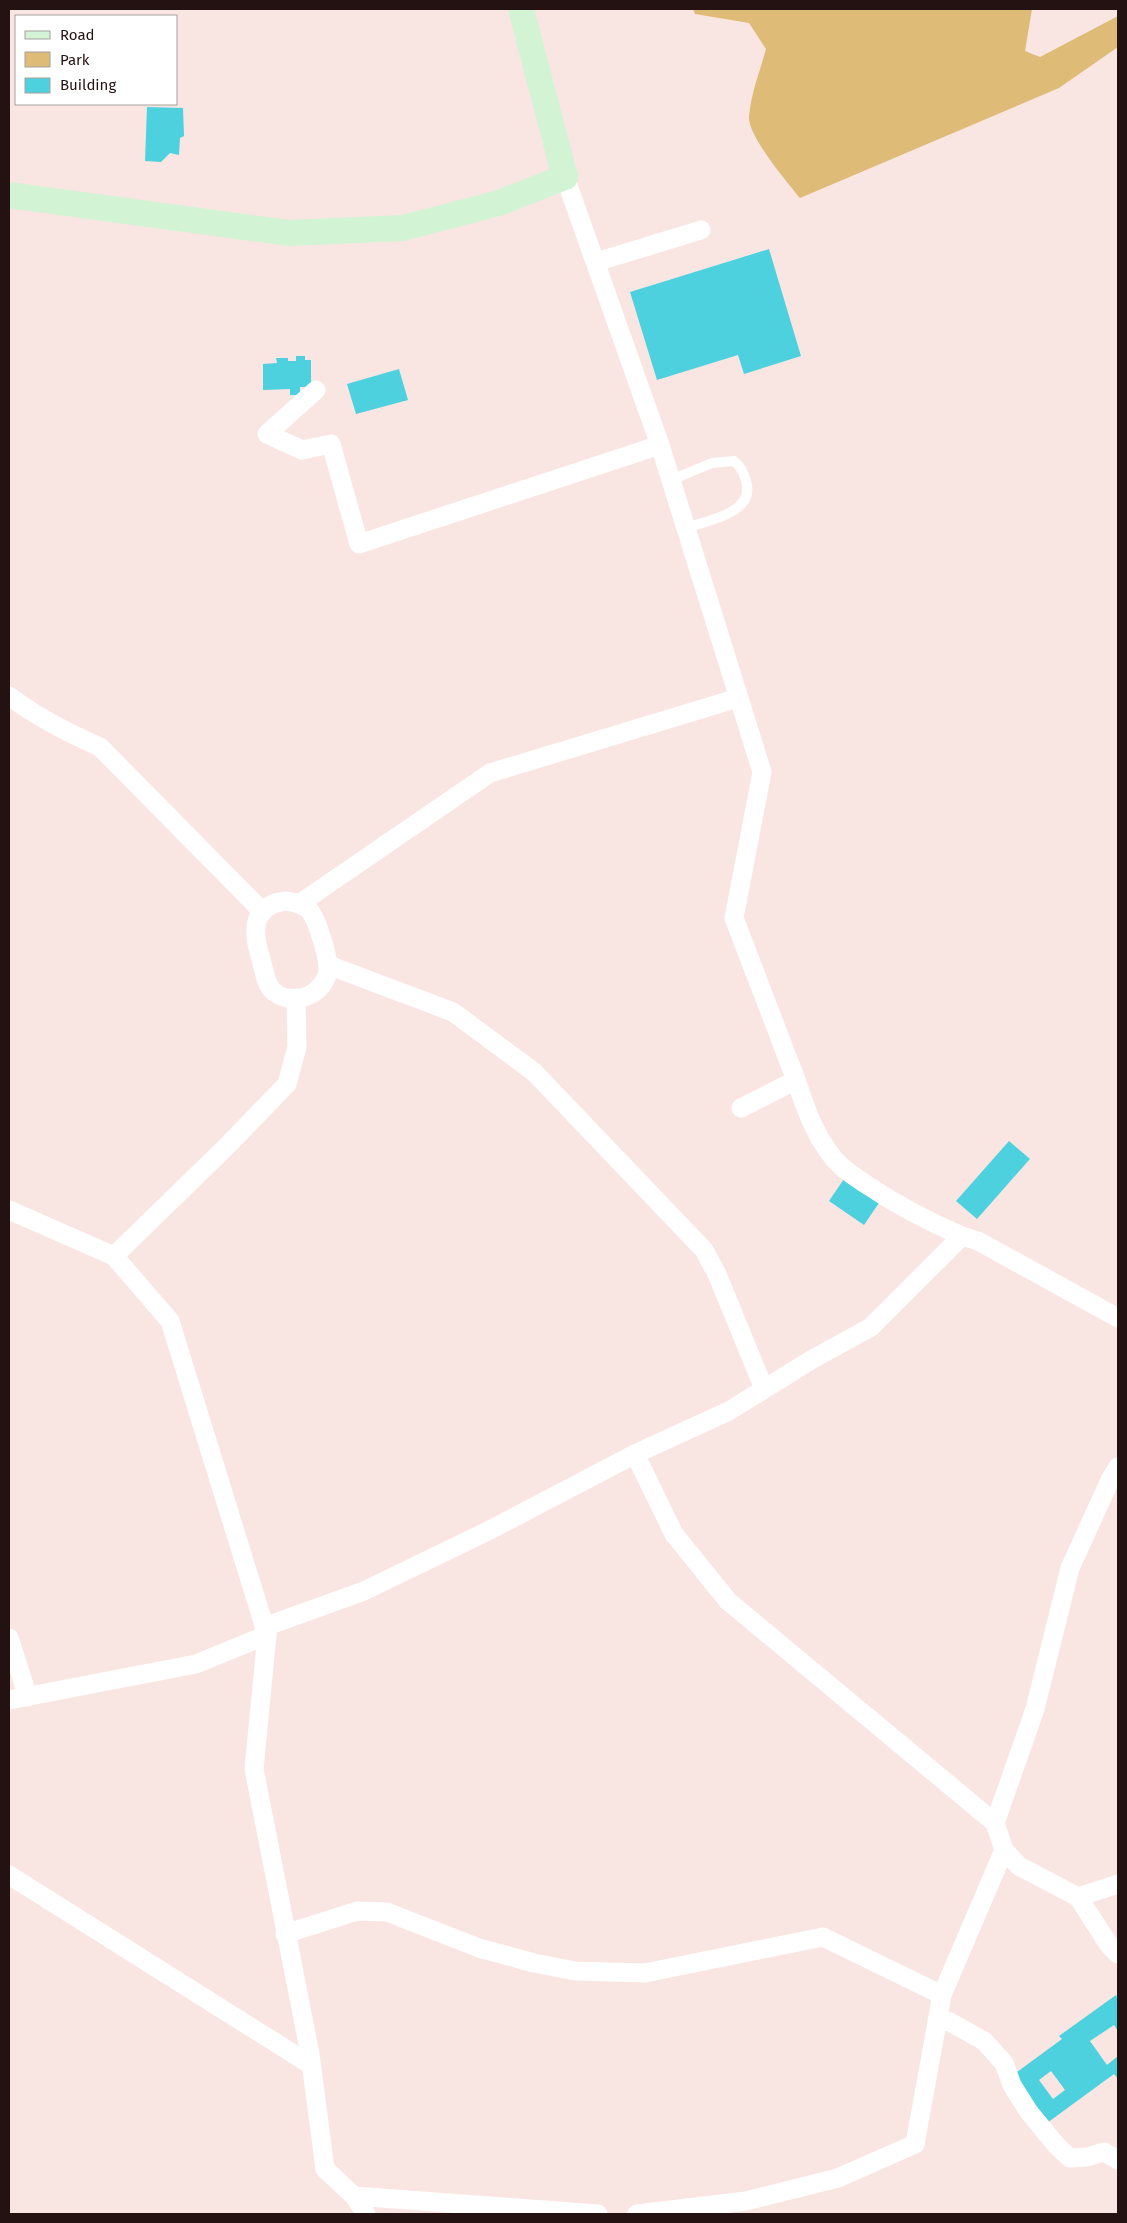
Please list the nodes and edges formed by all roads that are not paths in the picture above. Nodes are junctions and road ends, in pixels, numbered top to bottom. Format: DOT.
graph roads {
  1 [pos="522,9"];
  2 [pos="565,177"];
  3 [pos="9,194"];
  4 [pos="700,230"];
  5 [pos="596,262"];
  6 [pos="316,390"];
  7 [pos="660,445"];
  8 [pos="671,480"];
  9 [pos="685,528"];
  10 [pos="9,696"];
  11 [pos="738,698"];
  12 [pos="299,904"];
  13 [pos="263,912"];
  14 [pos="328,965"];
  15 [pos="296,998"];
  16 [pos="796,1080"];
  17 [pos="741,1108"];
  18 [pos="9,1210"];
  19 [pos="962,1236"];
  20 [pos="114,1256"];
  21 [pos="1118,1318"];
  22 [pos="764,1389"];
  23 [pos="636,1454"];
  24 [pos="1118,1467"];
  25 [pos="266,1631"];
  26 [pos="9,1638"];
  27 [pos="28,1697"];
  28 [pos="9,1700"];
  29 [pos="995,1823"];
  30 [pos="1004,1850"];
  31 [pos="9,1875"];
  32 [pos="1118,1884"];
  33 [pos="1078,1898"];
  34 [pos="285,1934"];
  35 [pos="1118,1954"];
  36 [pos="942,1995"];
  37 [pos="937,2020"];
  38 [pos="311,2065"];
  39 [pos="1118,2160"];
  40 [pos="354,2196"];
  41 [pos="366,2214"];
  42 [pos="598,2214"];
  43 [pos="637,2214"];
  1 -- 2 [label="street"];
  2 -- 3 [label="street"];
  2 -- 5 [label="street"];
  4 -- 5 [label="street"];
  5 -- 7 [label="street"];
  6 -- 7 [label="street"];
  7 -- 8 [label="street"];
  8 -- 9 [label="street"];
  8 -- 9 [label="lane"];
  9 -- 11 [label="street"];
  10 -- 13 [label="street"];
  11 -- 12 [label="street"];
  11 -- 16 [label="street"];
  12 -- 13 [label="street"];
  12 -- 14 [label="street"];
  13 -- 15 [label="street"];
  14 -- 15 [label="street"];
  14 -- 22 [label="street"];
  15 -- 20 [label="street"];
  16 -- 17 [label="street"];
  16 -- 19 [label="street"];
  18 -- 20 [label="street"];
  19 -- 21 [label="street"];
  19 -- 22 [label="street"];
  20 -- 25 [label="street"];
  22 -- 23 [label="street"];
  23 -- 25 [label="street"];
  23 -- 29 [label="street"];
  24 -- 29 [label="street"];
  25 -- 27 [label="street"];
  25 -- 34 [label="street"];
  26 -- 27 [label="street"];
  27 -- 28 [label="street"];
  29 -- 30 [label="street"];
  30 -- 33 [label="street"];
  30 -- 36 [label="street"];
  31 -- 38 [label="street"];
  32 -- 33 [label="street"];
  33 -- 35 [label="street"];
  34 -- 36 [label="street"];
  34 -- 38 [label="street"];
  36 -- 37 [label="street"];
  37 -- 39 [label="street"];
  37 -- 43 [label="street"];
  38 -- 40 [label="street"];
  40 -- 41 [label="street"];
  40 -- 42 [label="street"];
}
